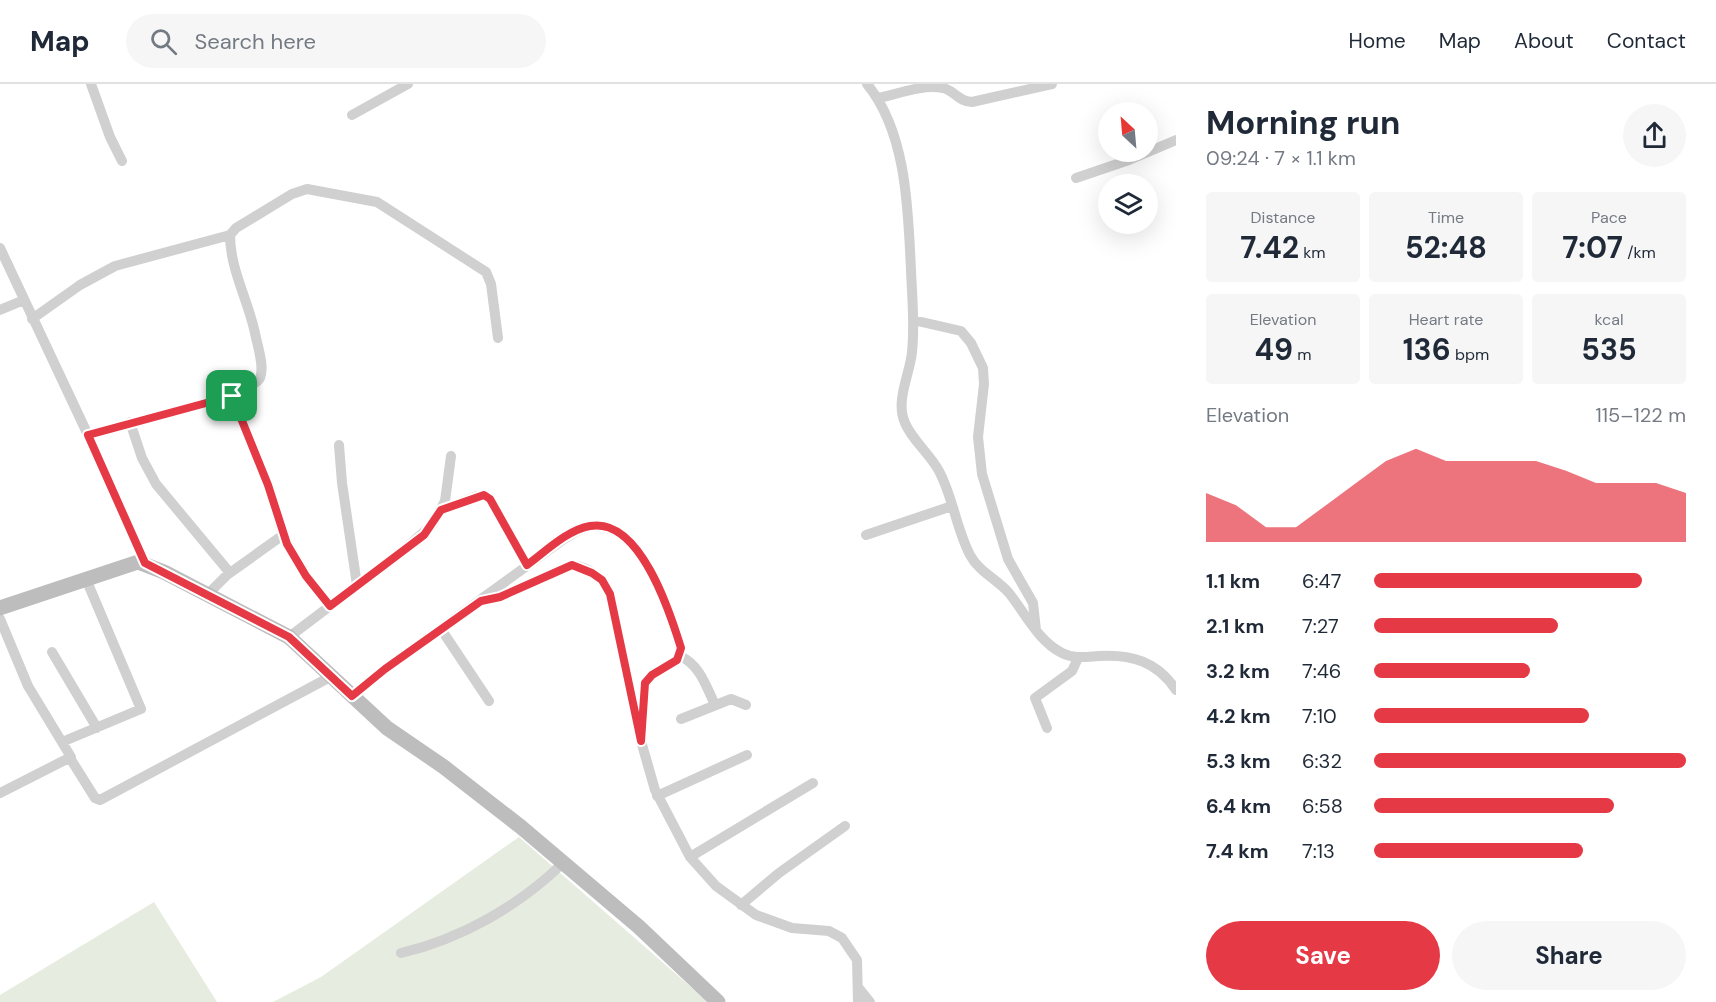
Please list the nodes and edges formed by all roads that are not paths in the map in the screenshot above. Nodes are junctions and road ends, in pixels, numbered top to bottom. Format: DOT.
graph roads {
  1 [pos="91,84"];
  2 [pos="408,84"];
  3 [pos="867,84"];
  4 [pos="1052,84"];
  5 [pos="878,98"];
  6 [pos="352,116"];
  7 [pos="1176,140"];
  8 [pos="122,161"];
  9 [pos="1076,178"];
  10 [pos="230,236"];
  11 [pos="0,248"];
  12 [pos="24,300"];
  13 [pos="0,310"];
  14 [pos="32,319"];
  15 [pos="913,320"];
  16 [pos="498,338"];
  17 [pos="232,396"];
  18 [pos="130,422"];
  19 [pos="88,435"];
  20 [pos="339,445"];
  21 [pos="451,456"];
  22 [pos="952,506"];
  23 [pos="441,510"];
  24 [pos="283,535"];
  25 [pos="866,535"];
  26 [pos="145,563"];
  27 [pos="527,565"];
  28 [pos="230,573"];
  29 [pos="86,579"];
  30 [pos="357,585"];
  31 [pos="207,596"];
  32 [pos="481,601"];
  33 [pos="330,606"];
  34 [pos="0,608"];
  35 [pos="0,619"];
  36 [pos="441,629"];
  37 [pos="1036,630"];
  38 [pos="289,637"];
  39 [pos="52,652"];
  40 [pos="680,656"];
  41 [pos="1078,658"];
  42 [pos="332,676"];
  43 [pos="1176,690"];
  44 [pos="352,696"];
  45 [pos="489,701"];
  46 [pos="714,705"];
  47 [pos="746,705"];
  48 [pos="681,719"];
  49 [pos="97,728"];
  50 [pos="1047,728"];
  51 [pos="641,741"];
  52 [pos="62,742"];
  53 [pos="747,755"];
  54 [pos="70,758"];
  55 [pos="813,783"];
  56 [pos="0,793"];
  57 [pos="657,796"];
  58 [pos="845,826"];
  59 [pos="690,856"];
  60 [pos="563,863"];
  61 [pos="741,905"];
  62 [pos="401,953"];
  63 [pos="858,987"];
  64 [pos="718,1002"];
  65 [pos="858,1002"];
  66 [pos="870,1002"];
  1 -- 8 [label="street"];
  2 -- 6 [label="street"];
  3 -- 5 [label="street"];
  4 -- 5 [label="street"];
  5 -- 15 [label="street"];
  7 -- 9 [label="street"];
  10 -- 14 [label="street"];
  10 -- 16 [label="street"];
  10 -- 17 [label="street"];
  11 -- 12 [label="street"];
  12 -- 13 [label="street"];
  12 -- 14 [label="street"];
  14 -- 19 [label="street"];
  15 -- 22 [label="street"];
  15 -- 37 [label="street"];
  17 -- 18 [label="street"];
  17 -- 24 [label="street"];
  18 -- 19 [label="street"];
  18 -- 28 [label="street"];
  19 -- 26 [label="street"];
  20 -- 30 [label="street"];
  21 -- 23 [label="street"];
  22 -- 25 [label="street"];
  22 -- 37 [label="street"];
  23 -- 27 [label="street"];
  23 -- 30 [label="street"];
  24 -- 28 [label="street"];
  24 -- 33 [label="street"];
  26 -- 29 [label="street"];
  26 -- 31 [label="street"];
  27 -- 32 [label="street"];
  27 -- 40 [label="street"];
  28 -- 31 [label="street"];
  29 -- 34 [label="street"];
  29 -- 49 [label="street"];
  30 -- 33 [label="street"];
  31 -- 38 [label="street"];
  32 -- 36 [label="street"];
  32 -- 51 [label="street"];
  33 -- 38 [label="street"];
  35 -- 52 [label="street"];
  36 -- 44 [label="street"];
  36 -- 45 [label="street"];
  37 -- 41 [label="street"];
  38 -- 42 [label="street"];
  39 -- 49 [label="street"];
  40 -- 46 [label="street"];
  40 -- 51 [label="street"];
  41 -- 43 [label="street"];
  41 -- 50 [label="street"];
  42 -- 44 [label="street"];
  42 -- 54 [label="street"];
  44 -- 60 [label="street"];
  46 -- 47 [label="street"];
  46 -- 48 [label="street"];
  49 -- 52 [label="street"];
  51 -- 57 [label="street"];
  52 -- 54 [label="street"];
  53 -- 57 [label="street"];
  54 -- 56 [label="street"];
  55 -- 59 [label="street"];
  57 -- 59 [label="street"];
  58 -- 61 [label="street"];
  59 -- 61 [label="street"];
  60 -- 62 [label="street"];
  60 -- 64 [label="street"];
  61 -- 63 [label="street"];
  63 -- 65 [label="street"];
  63 -- 66 [label="street"];
}
